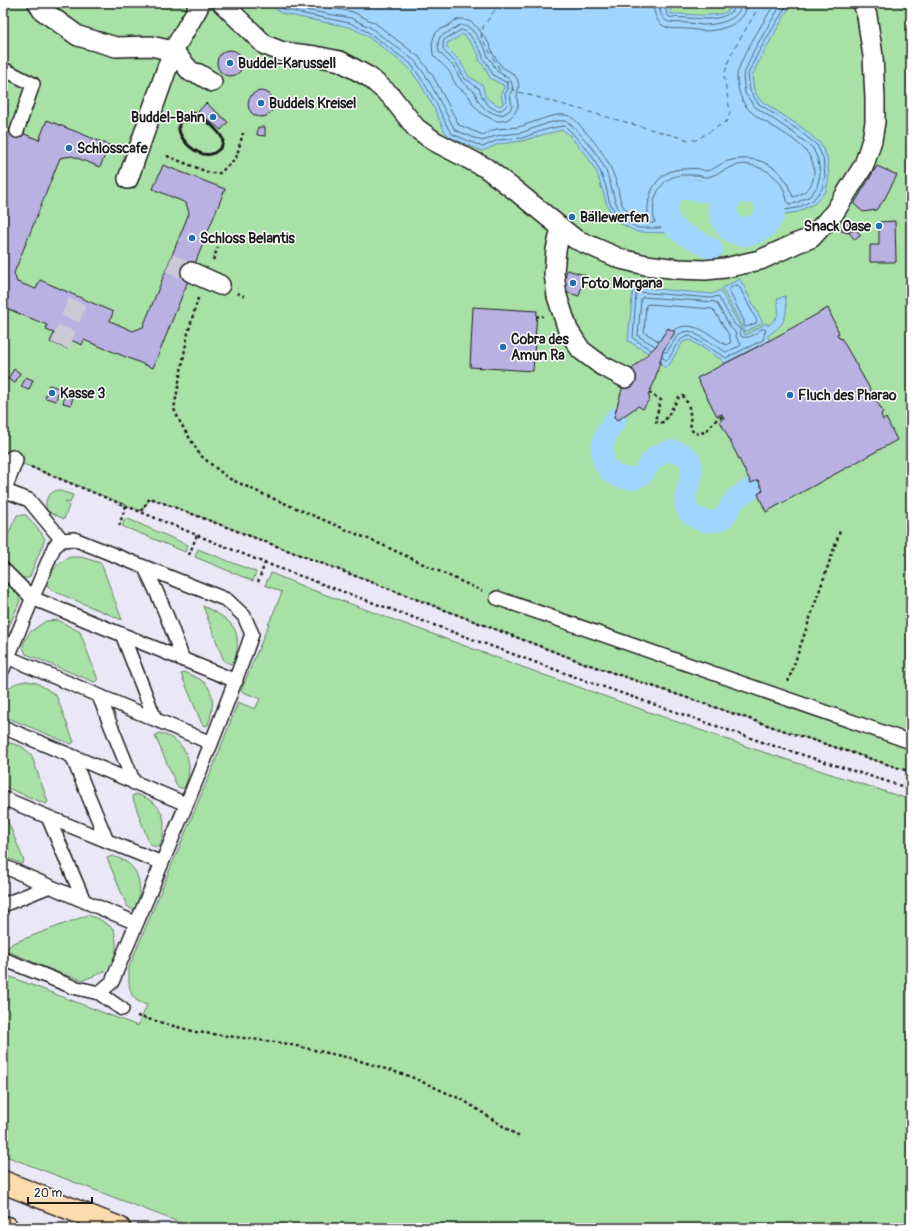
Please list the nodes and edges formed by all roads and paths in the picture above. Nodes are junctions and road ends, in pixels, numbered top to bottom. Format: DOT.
graph roads {
  1 [pos="38,3"];
  2 [pos="863,3"];
  3 [pos="222,4"];
  4 [pos="198,8"];
  5 [pos="173,51"];
  6 [pos="3,70"];
  7 [pos="212,82"];
  8 [pos="17,131"];
  9 [pos="243,133"];
  10 [pos="168,156"];
  11 [pos="128,179"];
  12 [pos="561,228"];
  13 [pos="218,248"];
  14 [pos="626,378"];
  15 [pos="649,392"];
  16 [pos="723,416"];
  17 [pos="13,460"];
  18 [pos="3,486"];
  19 [pos="3,490"];
  20 [pos="126,505"];
  21 [pos="141,511"];
  22 [pos="118,526"];
  23 [pos="840,531"];
  24 [pos="197,536"];
  25 [pos="62,540"];
  26 [pos="189,555"];
  27 [pos="265,563"];
  28 [pos="145,568"];
  29 [pos="3,569"];
  30 [pos="258,582"];
  31 [pos="32,598"];
  32 [pos="497,598"];
  33 [pos="122,634"];
  34 [pos="4,660"];
  35 [pos="183,660"];
  36 [pos="236,681"];
  37 [pos="99,696"];
  38 [pos="782,697"];
  39 [pos="155,719"];
  40 [pos="3,727"];
  41 [pos="911,742"];
  42 [pos="211,743"];
  43 [pos="72,756"];
  44 [pos="911,772"];
  45 [pos="134,783"];
  46 [pos="911,789"];
  47 [pos="3,798"];
  48 [pos="186,804"];
  49 [pos="48,817"];
  50 [pos="107,841"];
  51 [pos="162,863"];
  52 [pos="3,866"];
  53 [pos="50,886"];
  54 [pos="84,902"];
  55 [pos="3,905"];
  56 [pos="136,923"];
  57 [pos="3,959"];
  58 [pos="99,993"];
  59 [pos="122,1009"];
  60 [pos="521,1138"];
  61 [pos="3,1182"];
  62 [pos="3,1227"];
  63 [pos="6,1228"];
  64 [pos="119,1228"];
  1 -- 5 [label="street"];
  2 -- 12 [label="street"];
  3 -- 12 [label="street"];
  4 -- 5 [label="street"];
  5 -- 7 [label="street"];
  5 -- 11 [label="street"];
  6 -- 8 [label="lane"];
  9 -- 10 [label="path"];
  12 -- 14 [label="street"];
  13 -- 32 [label="path"];
  15 -- 16 [label="path"];
  17 -- 18 [label="street"];
  17 -- 20 [label="path"];
  19 -- 25 [label="lane"];
  20 -- 21 [label="path"];
  20 -- 22 [label="path"];
  21 -- 24 [label="path"];
  21 -- 44 [label="path"];
  23 -- 38 [label="path"];
  24 -- 26 [label="path"];
  24 -- 27 [label="path"];
  25 -- 28 [label="lane"];
  25 -- 31 [label="lane"];
  27 -- 30 [label="path"];
  27 -- 46 [label="path"];
  28 -- 35 [label="lane"];
  28 -- 36 [label="lane"];
  29 -- 31 [label="lane"];
  31 -- 33 [label="lane"];
  31 -- 34 [label="lane"];
  32 -- 38 [label="lane"];
  33 -- 35 [label="lane"];
  33 -- 39 [label="lane"];
  34 -- 37 [label="lane"];
  35 -- 36 [label="lane"];
  36 -- 42 [label="lane"];
  37 -- 39 [label="lane"];
  37 -- 45 [label="lane"];
  38 -- 41 [label="lane"];
  39 -- 42 [label="lane"];
  40 -- 43 [label="lane"];
  42 -- 48 [label="lane"];
  43 -- 45 [label="lane"];
  43 -- 50 [label="lane"];
  45 -- 48 [label="lane"];
  47 -- 49 [label="lane"];
  48 -- 51 [label="lane"];
  49 -- 50 [label="lane"];
  49 -- 54 [label="lane"];
  50 -- 51 [label="lane"];
  51 -- 56 [label="lane"];
  52 -- 53 [label="lane"];
  53 -- 54 [label="lane"];
  53 -- 55 [label="lane"];
  54 -- 56 [label="lane"];
  56 -- 58 [label="lane"];
  57 -- 58 [label="lane"];
  58 -- 59 [label="lane"];
  59 -- 60 [label="path"];
  61 -- 64 [label="highway"];
  62 -- 63 [label="highway"];
}
